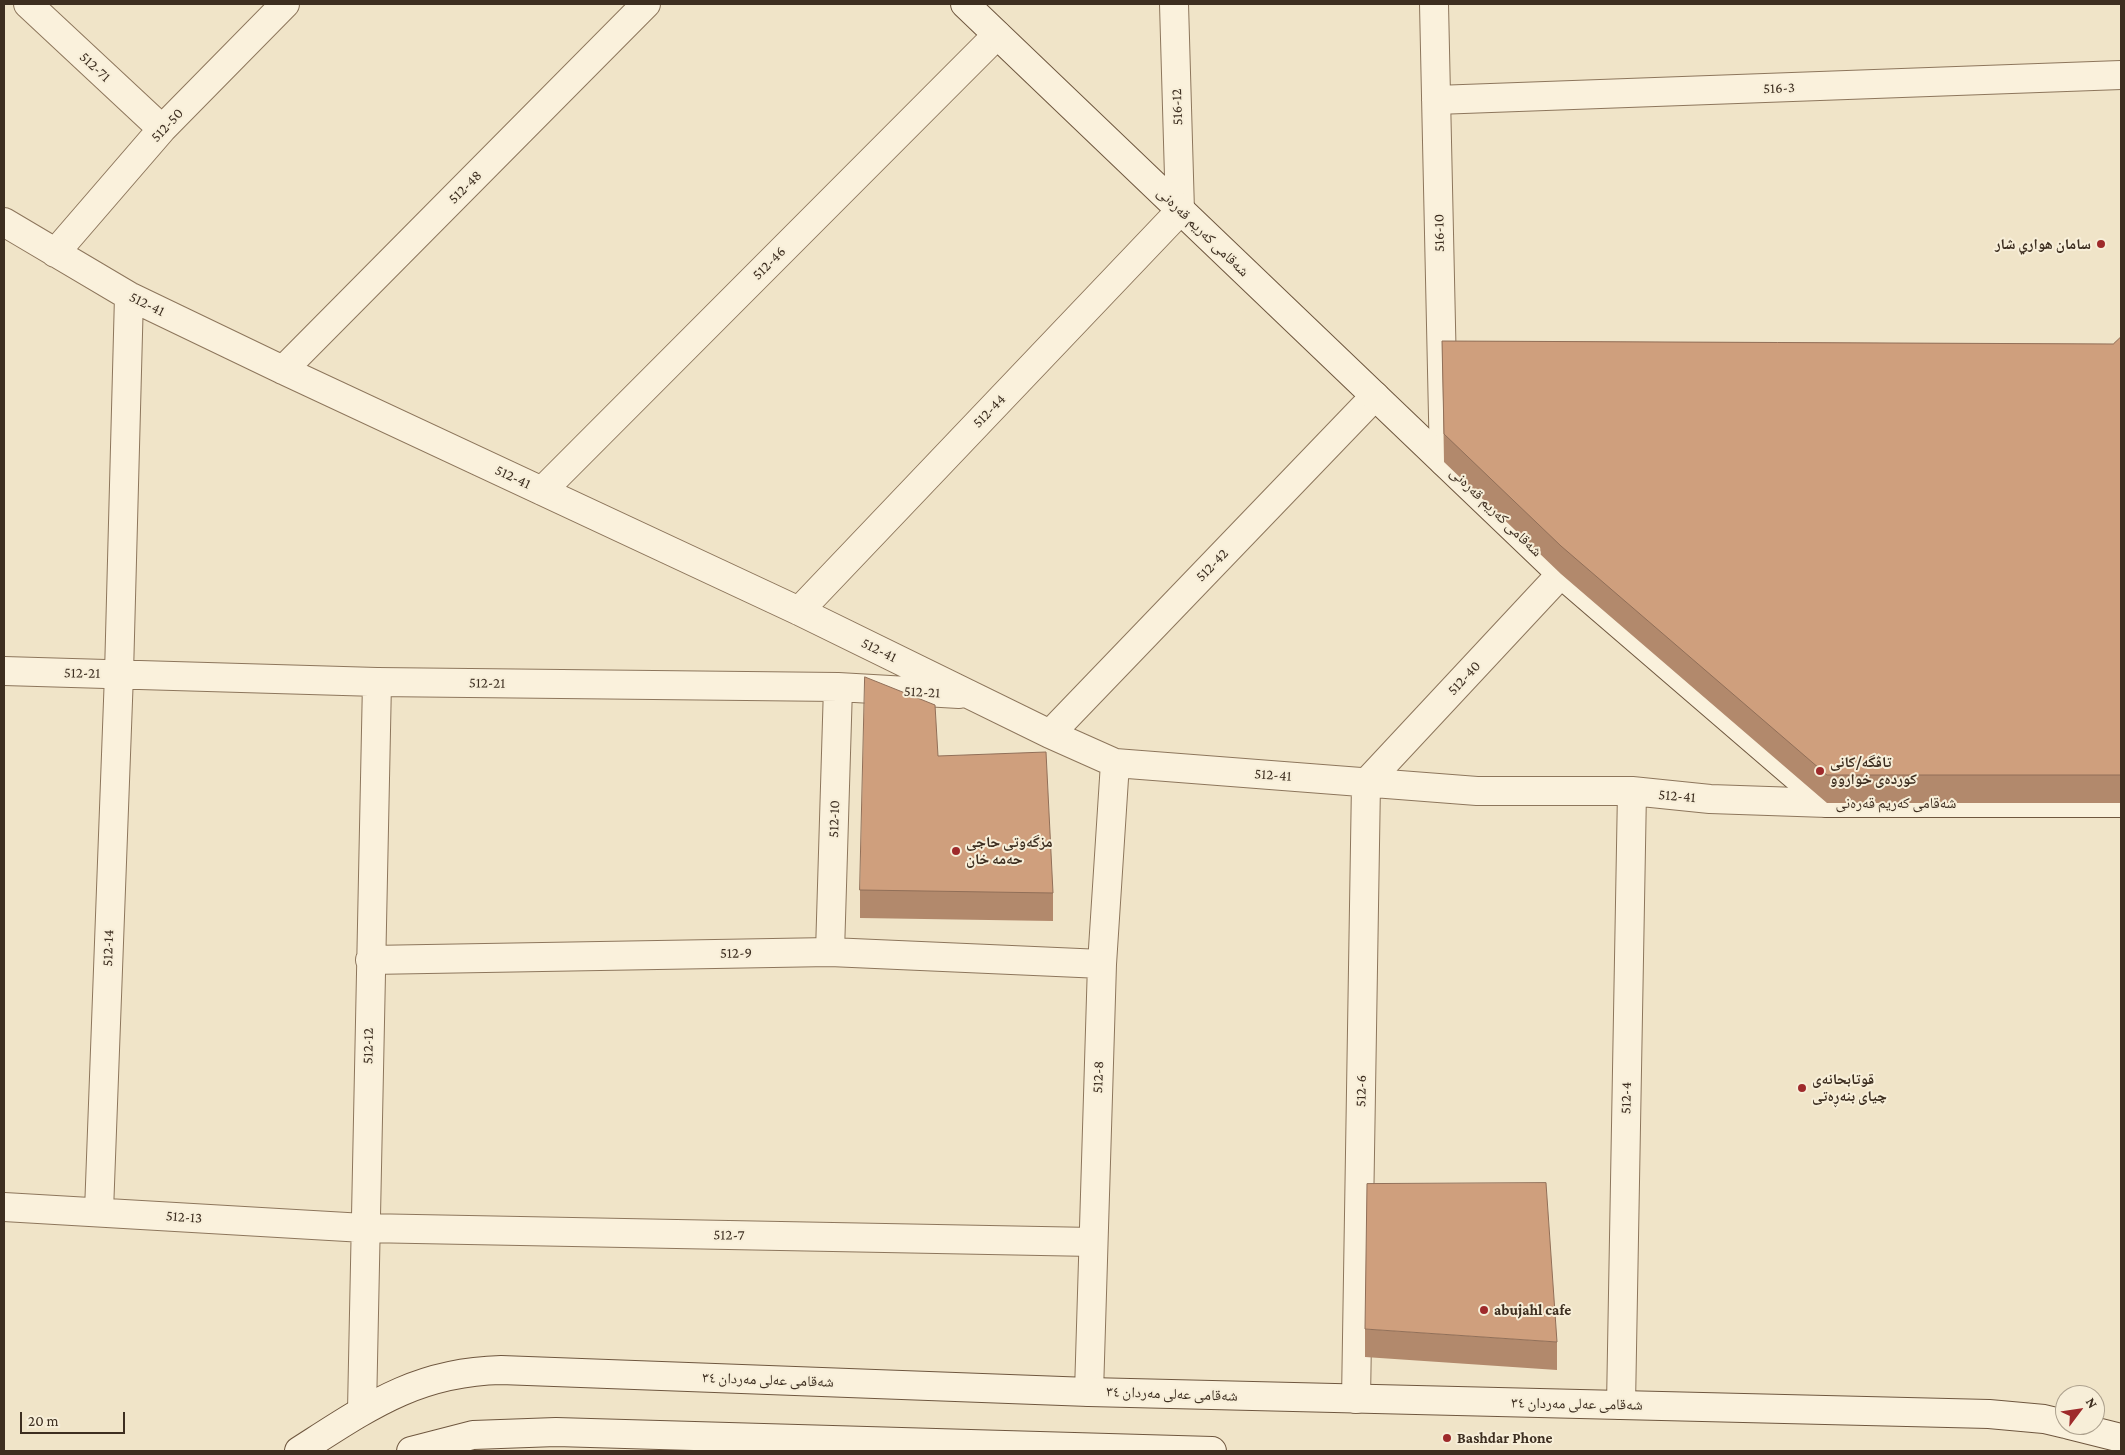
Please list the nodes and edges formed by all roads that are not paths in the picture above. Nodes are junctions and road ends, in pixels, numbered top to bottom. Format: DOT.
graph roads {
  1 [pos="28,4"];
  2 [pos="286,4"];
  3 [pos="646,4"];
  4 [pos="965,4"];
  5 [pos="1174,4"];
  6 [pos="1434,4"];
  7 [pos="997,35"];
  8 [pos="2121,76"];
  9 [pos="1436,100"];
  10 [pos="162,130"];
  11 [pos="1180,211"];
  12 [pos="4,222"];
  13 [pos="55,253"];
  14 [pos="129,296"];
  15 [pos="1442,369"];
  16 [pos="1471,369"];
  17 [pos="283,370"];
  18 [pos="1375,396"];
  19 [pos="1444,462"];
  20 [pos="542,490"];
  21 [pos="1561,574"];
  22 [pos="799,611"];
  23 [pos="4,671"];
  24 [pos="118,680"];
  25 [pos="377,682"];
  26 [pos="838,687"];
  27 [pos="971,695"];
  28 [pos="1050,734"];
  29 [pos="1115,763"];
  30 [pos="1366,782"];
  31 [pos="1632,792"];
  32 [pos="1827,803"];
  33 [pos="2121,803"];
  34 [pos="830,952"];
  35 [pos="370,960"];
  36 [pos="1102,964"];
  37 [pos="4,1206"];
  38 [pos="99,1212"];
  39 [pos="364,1228"];
  40 [pos="1093,1242"];
  41 [pos="1089,1392"];
  42 [pos="1356,1399"];
  43 [pos="1621,1405"];
  44 [pos="362,1410"];
  45 [pos="2055,1422"];
  46 [pos="2105,1429"];
  47 [pos="2120,1431"];
  48 [pos="473,1443"];
  49 [pos="1009,1448"];
  50 [pos="299,1451"];
  51 [pos="411,1451"];
  52 [pos="1212,1451"];
  1 -- 10 [label="street, 512-71"];
  2 -- 10 [label="street, 512-50"];
  3 -- 17 [label="street, 512-48"];
  4 -- 7 [label="street, شەقامی کەریم قەرەنی"];
  5 -- 11 [label="street, 516-12"];
  6 -- 9 [label="street, 516-10"];
  7 -- 11 [label="street, شەقامی کەریم قەرەنی"];
  7 -- 20 [label="street, 512-46"];
  8 -- 9 [label="street, 516-3"];
  9 -- 15 [label="street, 516-10"];
  10 -- 13 [label="street, 512-50"];
  11 -- 18 [label="street, شەقامی کەریم قەرەنی"];
  11 -- 22 [label="street, 512-44"];
  12 -- 13 [label="street, 512-41"];
  13 -- 14 [label="street, 512-41"];
  14 -- 17 [label="street, 512-41"];
  14 -- 24 [label="street, 512-14"];
  15 -- 16 [label="street"];
  15 -- 19 [label="street, 516-10"];
  17 -- 20 [label="street, 512-41"];
  18 -- 19 [label="street, شەقامی کەریم قەرەنی"];
  18 -- 28 [label="street, 512-42"];
  19 -- 21 [label="street, شەقامی کەریم قەرەنی"];
  20 -- 22 [label="street, 512-41"];
  21 -- 30 [label="street, 512-40"];
  21 -- 32 [label="street, شەقامی کەریم قەرەنی"];
  22 -- 27 [label="street, 512-41"];
  23 -- 24 [label="street, 512-21"];
  24 -- 25 [label="street, 512-21"];
  24 -- 38 [label="street, 512-14"];
  25 -- 26 [label="street, 512-21"];
  25 -- 35 [label="street, 512-12"];
  26 -- 27 [label="street, 512-21"];
  26 -- 34 [label="street, 512-10"];
  27 -- 28 [label="street, 512-41"];
  28 -- 29 [label="street, 512-41"];
  29 -- 30 [label="street, 512-41"];
  29 -- 36 [label="street, 512-8"];
  30 -- 31 [label="street, 512-41"];
  30 -- 42 [label="street, 512-6"];
  31 -- 32 [label="street, 512-41"];
  31 -- 43 [label="street, 512-4"];
  32 -- 33 [label="street, شەقامی کەریم قەرەنی"];
  34 -- 35 [label="street, 512-9"];
  34 -- 36 [label="street, 512-9"];
  35 -- 39 [label="street, 512-12"];
  36 -- 40 [label="street, 512-8"];
  37 -- 38 [label="street, 512-13"];
  38 -- 39 [label="street, 512-13"];
  39 -- 40 [label="street, 512-7"];
  39 -- 44 [label="street, 512-12"];
  40 -- 41 [label="street, 512-8"];
  41 -- 42 [label="street, شەقامی عەلی مەردان ٣٤"];
  41 -- 44 [label="street, شەقامی عەلی مەردان ٣٤"];
  42 -- 43 [label="street, شەقامی عەلی مەردان ٣٤"];
  43 -- 45 [label="street, شەقامی عەلی مەردان ٣٤"];
  44 -- 50 [label="street, شەقامی عەلی مەردان ٣٤"];
  46 -- 47 [label="street"];
  48 -- 49 [label="street"];
  48 -- 51 [label="street"];
  49 -- 52 [label="street"];
}
